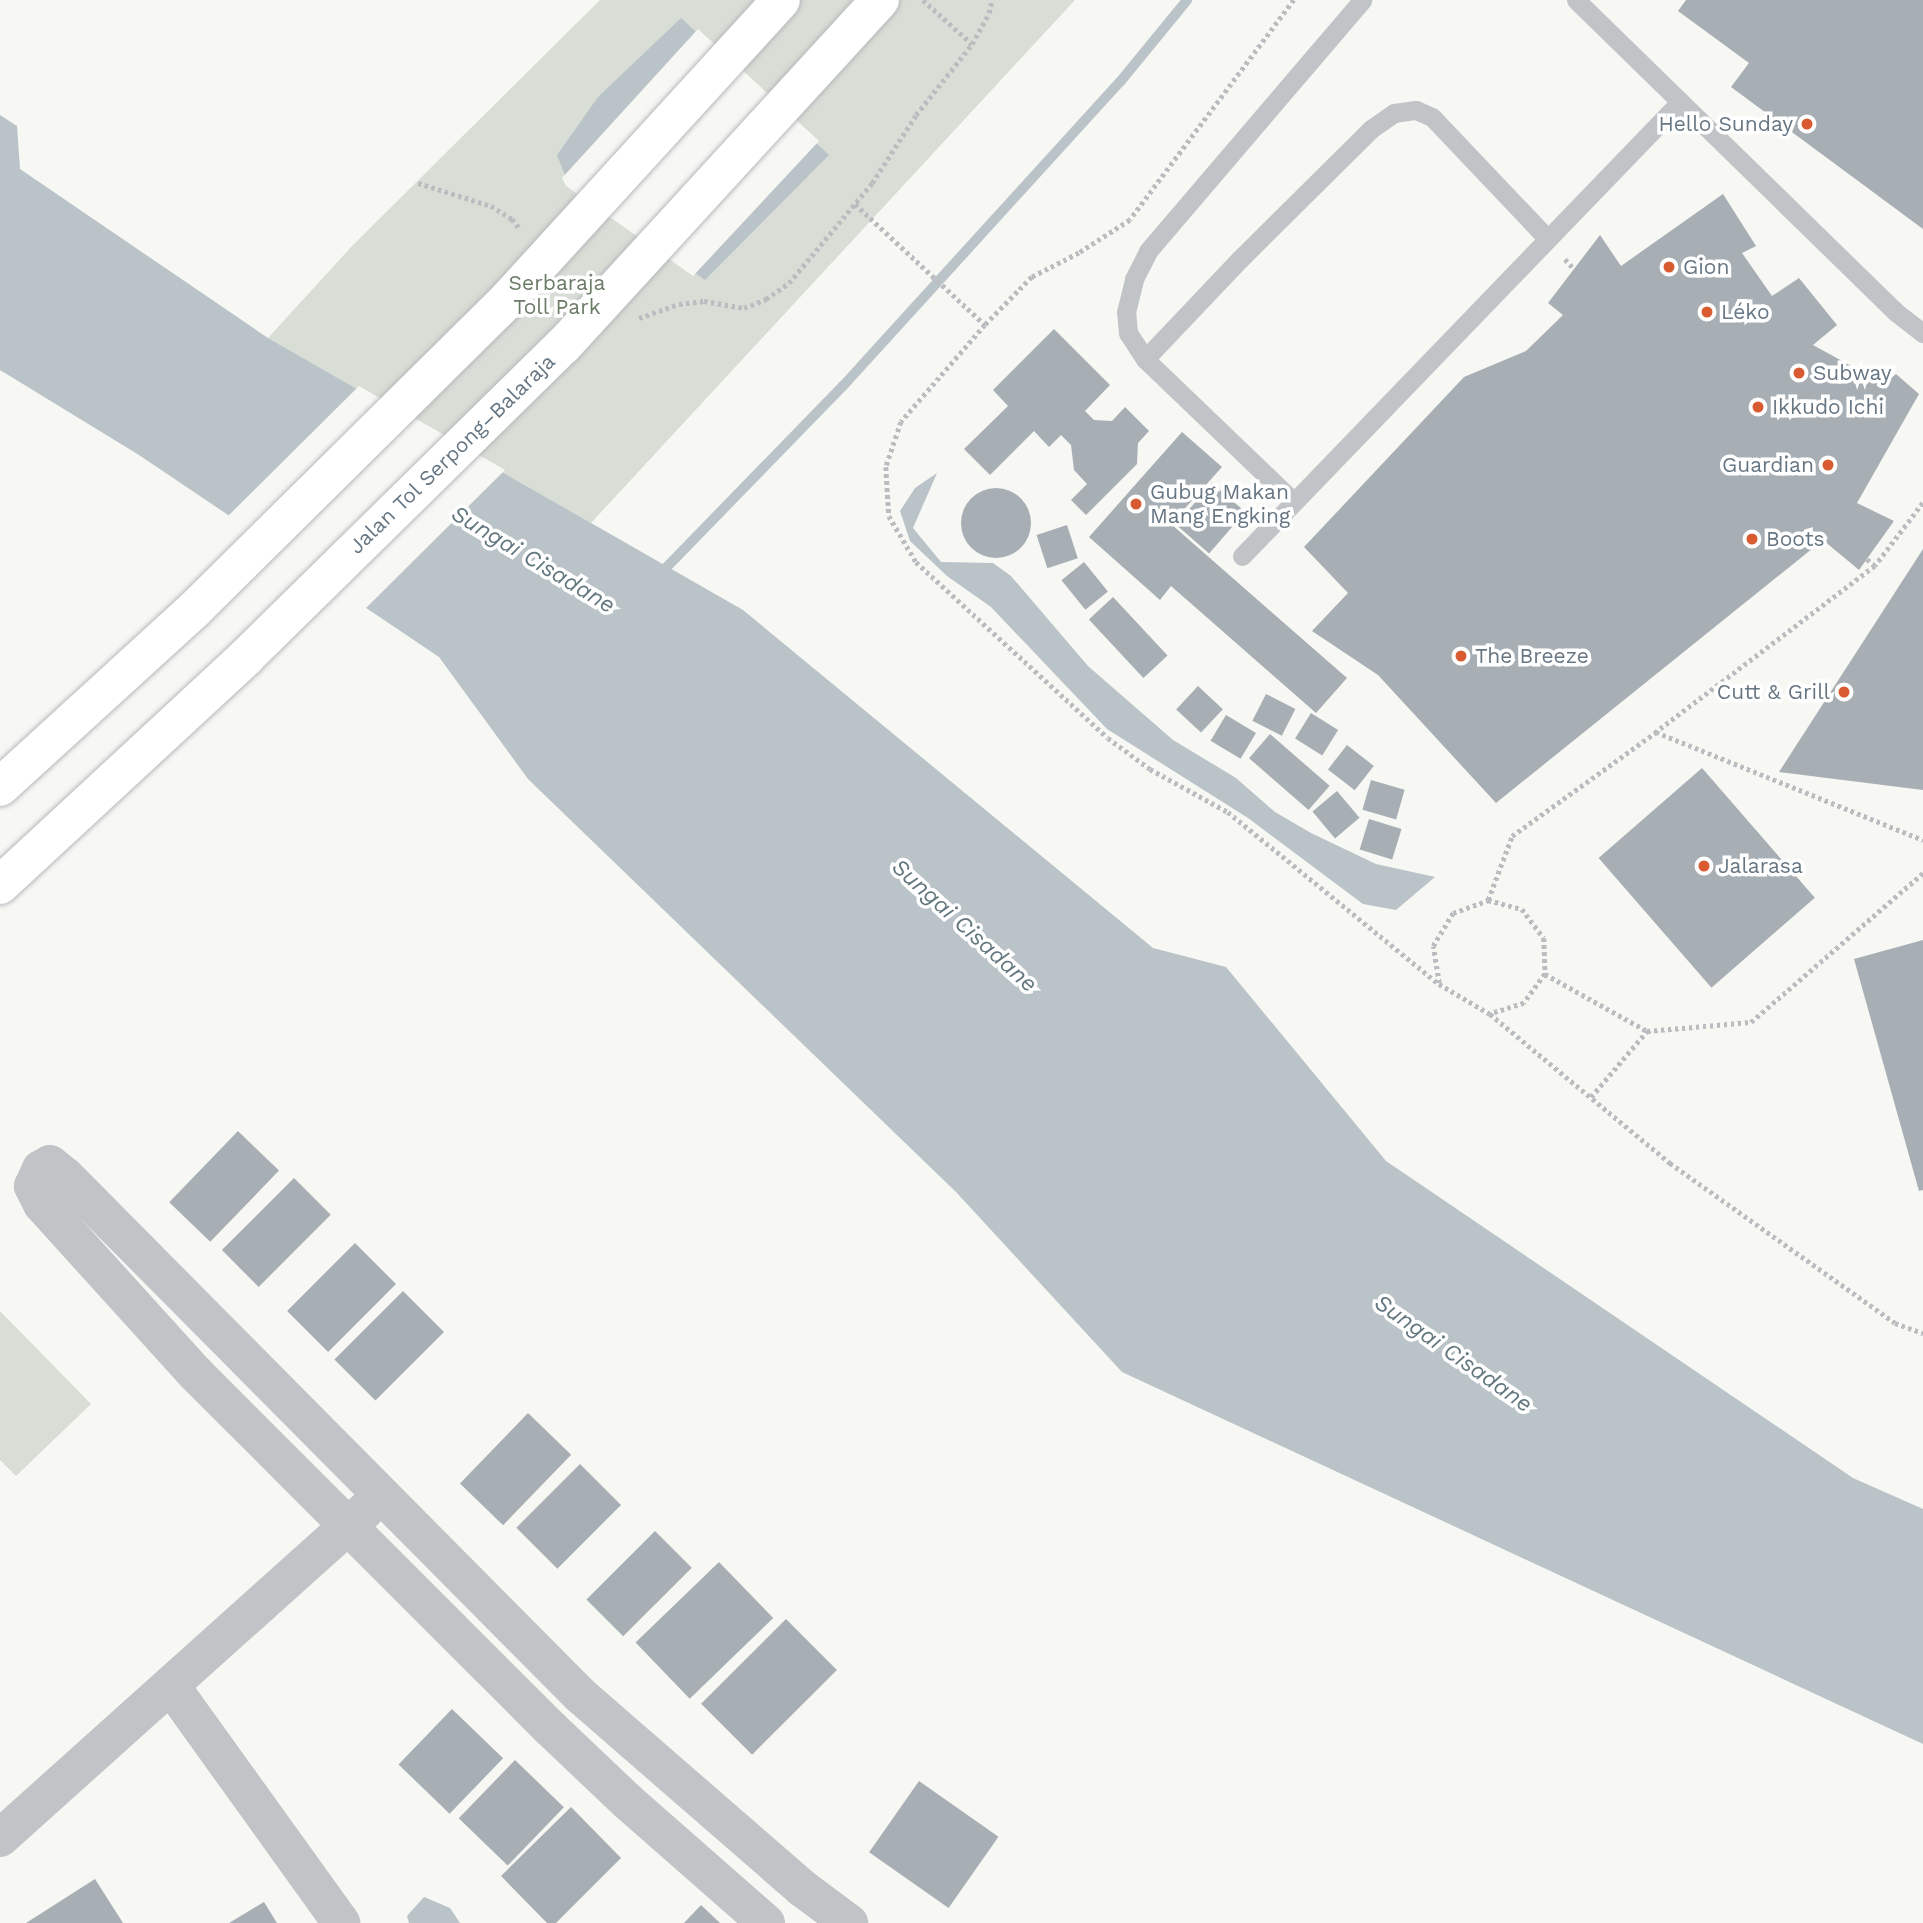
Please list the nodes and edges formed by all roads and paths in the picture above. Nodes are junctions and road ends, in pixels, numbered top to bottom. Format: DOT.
graph roads {
  1 [pos="782,0"];
  2 [pos="880,0"];
  3 [pos="923,0"];
  4 [pos="992,0"];
  5 [pos="1294,0"];
  6 [pos="1362,0"];
  7 [pos="1576,0"];
  8 [pos="972,44"];
  9 [pos="1681,102"];
  10 [pos="855,204"];
  11 [pos="1547,238"];
  12 [pos="679,304"];
  13 [pos="985,325"];
  14 [pos="1923,333"];
  15 [pos="1145,359"];
  16 [pos="1293,501"];
  17 [pos="1923,503"];
  18 [pos="1242,556"];
  19 [pos="1867,559"];
  20 [pos="1875,566"];
  21 [pos="1656,732"];
  22 [pos="0,787"];
  23 [pos="1923,840"];
  24 [pos="1923,873"];
  25 [pos="0,885"];
  26 [pos="1488,900"];
  27 [pos="1545,974"];
  28 [pos="1439,984"];
  29 [pos="1490,1014"];
  30 [pos="1647,1031"];
  31 [pos="1591,1097"];
  32 [pos="1923,1333"];
  33 [pos="379,1496"];
  34 [pos="348,1528"];
  35 [pos="171,1685"];
  36 [pos="580,1695"];
  37 [pos="550,1728"];
  38 [pos="0,1839"];
  39 [pos="341,1923"];
  40 [pos="766,1923"];
  41 [pos="849,1923"];
  1 -- 22 [label="highway, bridge"];
  2 -- 25 [label="highway, Jalan Tol Serpong–Balaraja, bridge"];
  3 -- 8 [label="path"];
  4 -- 8 [label="path"];
  5 -- 13 [label="path"];
  6 -- 15 [label="lane"];
  7 -- 9 [label="lane"];
  8 -- 10 [label="path"];
  9 -- 11 [label="lane"];
  9 -- 14 [label="lane"];
  10 -- 12 [label="path"];
  10 -- 13 [label="path"];
  11 -- 15 [label="lane"];
  11 -- 16 [label="lane"];
  13 -- 28 [label="path"];
  15 -- 16 [label="lane"];
  16 -- 18 [label="lane"];
  17 -- 20 [label="path"];
  19 -- 20 [label="path"];
  20 -- 21 [label="path"];
  21 -- 23 [label="path"];
  21 -- 26 [label="path"];
  24 -- 30 [label="path"];
  26 -- 27 [label="path"];
  26 -- 28 [label="path"];
  27 -- 29 [label="path"];
  27 -- 30 [label="path"];
  28 -- 29 [label="path"];
  29 -- 31 [label="path"];
  30 -- 31 [label="path"];
  31 -- 32 [label="path"];
  33 -- 34 [label="street"];
  33 -- 34 [label="street"];
  33 -- 36 [label="street"];
  34 -- 35 [label="street"];
  34 -- 37 [label="street"];
  35 -- 38 [label="street"];
  35 -- 39 [label="street"];
  36 -- 37 [label="street"];
  36 -- 41 [label="street"];
  37 -- 40 [label="street"];
}
